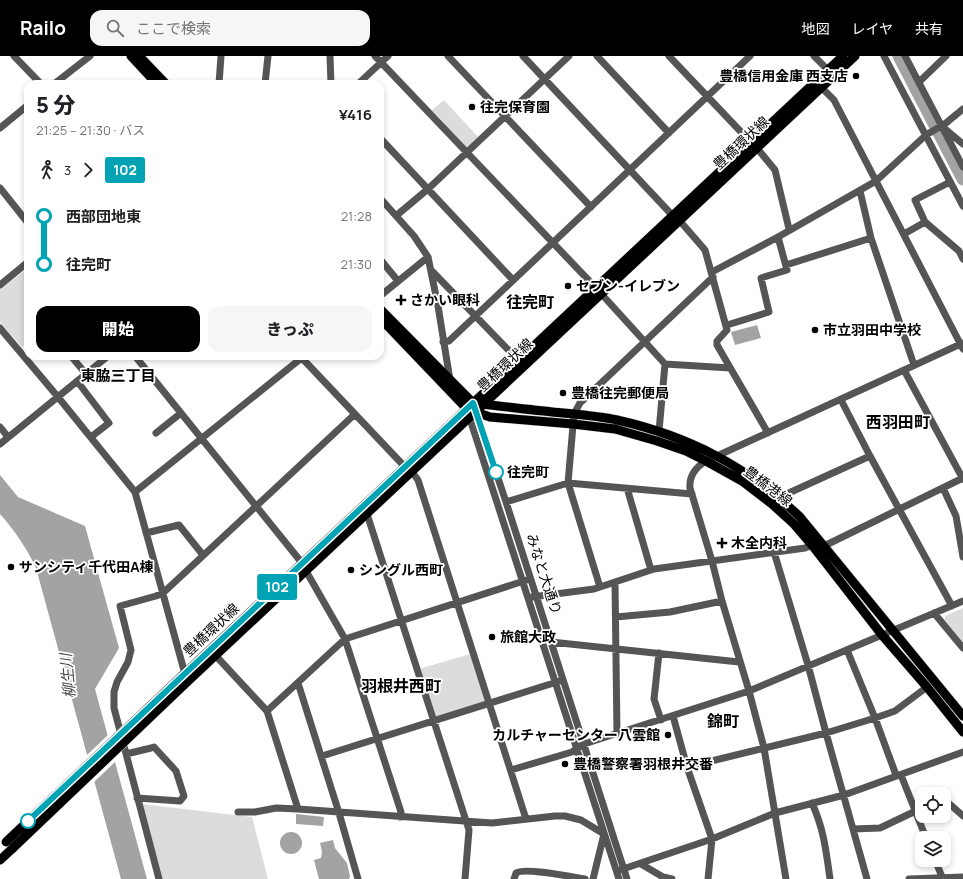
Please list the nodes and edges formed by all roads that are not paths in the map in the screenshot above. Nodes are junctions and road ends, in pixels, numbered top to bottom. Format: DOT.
graph roads {
  1 [pos="14,56"];
  2 [pos="90,56"];
  3 [pos="130,56"];
  4 [pos="139,56"];
  5 [pos="221,56"];
  6 [pos="268,56"];
  7 [pos="330,56"];
  8 [pos="375,56"];
  9 [pos="388,56"];
  10 [pos="448,56"];
  11 [pos="523,56"];
  12 [pos="568,56"];
  13 [pos="597,56"];
  14 [pos="670,56"];
  15 [pos="814,56"];
  16 [pos="843,56"];
  17 [pos="855,56"];
  18 [pos="884,56"];
  19 [pos="905,56"];
  20 [pos="946,56"];
  21 [pos="745,57"];
  22 [pos="381,62"];
  23 [pos="828,70"];
  24 [pos="544,79"];
  25 [pos="37,80"];
  26 [pos="59,80"];
  27 [pos="153,80"];
  28 [pos="162,80"];
  29 [pos="219,80"];
  30 [pos="265,80"];
  31 [pos="331,80"];
  32 [pos="362,80"];
  33 [pos="919,82"];
  34 [pos="821,87"];
  35 [pos="708,96"];
  36 [pos="24,108"];
  37 [pos="963,109"];
  38 [pos="506,115"];
  39 [pos="937,127"];
  40 [pos="0,128"];
  41 [pos="669,133"];
  42 [pos="926,135"];
  43 [pos="384,142"];
  44 [pos="963,144"];
  45 [pos="753,146"];
  46 [pos="467,153"];
  47 [pos="963,167"];
  48 [pos="630,170"];
  49 [pos="876,181"];
  50 [pos="950,182"];
  51 [pos="0,188"];
  52 [pos="428,189"];
  53 [pos="860,191"];
  54 [pos="384,202"];
  55 [pos="591,206"];
  56 [pos="963,206"];
  57 [pos="397,216"];
  58 [pos="24,218"];
  59 [pos="676,218"];
  60 [pos="925,222"];
  61 [pos="789,229"];
  62 [pos="904,234"];
  63 [pos="778,237"];
  64 [pos="871,238"];
  65 [pos="552,244"];
  66 [pos="428,257"];
  67 [pos="963,259"];
  68 [pos="384,264"];
  69 [pos="24,265"];
  70 [pos="786,265"];
  71 [pos="431,270"];
  72 [pos="712,274"];
  73 [pos="513,280"];
  74 [pos="398,281"];
  75 [pos="0,285"];
  76 [pos="598,291"];
  77 [pos="384,293"];
  78 [pos="384,313"];
  79 [pos="475,316"];
  80 [pos="384,322"];
  81 [pos="727,325"];
  82 [pos="0,328"];
  83 [pos="444,342"];
  84 [pos="646,342"];
  85 [pos="962,345"];
  86 [pos="24,353"];
  87 [pos="30,360"];
  88 [pos="74,360"];
  89 [pos="103,360"];
  90 [pos="138,360"];
  91 [pos="298,360"];
  92 [pos="305,360"];
  93 [pos="519,360"];
  94 [pos="665,364"];
  95 [pos="914,365"];
  96 [pos="730,368"];
  97 [pos="904,370"];
  98 [pos="86,374"];
  99 [pos="77,381"];
  100 [pos="450,382"];
  101 [pos="58,397"];
  102 [pos="841,400"];
  103 [pos="483,404"];
  104 [pos="471,410"];
  105 [pos="181,413"];
  106 [pos="355,414"];
  107 [pos="574,414"];
  108 [pos="574,424"];
  109 [pos="0,427"];
  110 [pos="659,431"];
  111 [pos="156,433"];
  112 [pos="768,433"];
  113 [pos="8,437"];
  114 [pos="91,437"];
  115 [pos="203,439"];
  116 [pos="0,444"];
  117 [pos="717,456"];
  118 [pos="870,456"];
  119 [pos="706,461"];
  120 [pos="408,469"];
  121 [pos="963,479"];
  122 [pos="568,483"];
  123 [pos="627,488"];
  124 [pos="943,488"];
  125 [pos="135,492"];
  126 [pos="692,494"];
  127 [pos="780,497"];
  128 [pos="506,502"];
  129 [pos="257,506"];
  130 [pos="900,510"];
  131 [pos="367,514"];
  132 [pos="146,533"];
  133 [pos="812,544"];
  134 [pos="824,546"];
  135 [pos="774,552"];
  136 [pos="203,555"];
  137 [pos="963,557"];
  138 [pos="712,561"];
  139 [pos="304,567"];
  140 [pos="651,570"];
  141 [pos="531,579"];
  142 [pos="523,582"];
  143 [pos="615,582"];
  144 [pos="600,587"];
  145 [pos="162,593"];
  146 [pos="537,597"];
  147 [pos="528,598"];
  148 [pos="963,601"];
  149 [pos="456,602"];
  150 [pos="722,602"];
  151 [pos="952,606"];
  152 [pos="934,613"];
  153 [pos="616,617"];
  154 [pos="401,620"];
  155 [pos="892,630"];
  156 [pos="882,635"];
  157 [pos="345,638"];
  158 [pos="551,642"];
  159 [pos="963,648"];
  160 [pos="616,649"];
  161 [pos="847,650"];
  162 [pos="659,653"];
  163 [pos="216,656"];
  164 [pos="739,662"];
  165 [pos="808,665"];
  166 [pos="185,678"];
  167 [pos="563,680"];
  168 [pos="298,682"];
  169 [pos="556,682"];
  170 [pos="927,687"];
  171 [pos="749,691"];
  172 [pos="490,703"];
  173 [pos="267,711"];
  174 [pos="672,716"];
  175 [pos="963,716"];
  176 [pos="875,718"];
  177 [pos="661,720"];
  178 [pos="433,721"];
  179 [pos="963,732"];
  180 [pos="826,733"];
  181 [pos="617,734"];
  182 [pos="377,739"];
  183 [pos="584,744"];
  184 [pos="764,748"];
  185 [pos="577,749"];
  186 [pos="963,752"];
  187 [pos="126,754"];
  188 [pos="322,756"];
  189 [pos="687,767"];
  190 [pos="511,770"];
  191 [pos="898,775"];
  192 [pos="844,794"];
  193 [pos="137,798"];
  194 [pos="812,803"];
  195 [pos="915,803"];
  196 [pos="951,805"];
  197 [pos="298,809"];
  198 [pos="238,812"];
  199 [pos="915,812"];
  200 [pos="339,813"];
  201 [pos="775,813"];
  202 [pos="963,816"];
  203 [pos="400,817"];
  204 [pos="526,819"];
  205 [pos="466,822"];
  206 [pos="853,829"];
  207 [pos="604,834"];
  208 [pos="712,839"];
  209 [pos="6,846"];
  210 [pos="0,860"];
  211 [pos="640,864"];
  212 [pos="938,867"];
  213 [pos="624,869"];
  214 [pos="618,875"];
  215 [pos="963,877"];
  216 [pos="943,878"];
  217 [pos="159,879"];
  218 [pos="358,879"];
  219 [pos="465,879"];
  220 [pos="514,879"];
  221 [pos="585,879"];
  222 [pos="593,879"];
  223 [pos="627,879"];
  224 [pos="672,879"];
  225 [pos="708,879"];
  226 [pos="786,879"];
  227 [pos="830,879"];
  228 [pos="867,879"];
  229 [pos="909,879"];
  1 -- 25 [label="street"];
  2 -- 26 [label="street"];
  3 -- 27 [label="main road"];
  4 -- 28 [label="main road"];
  5 -- 29 [label="street"];
  6 -- 30 [label="street"];
  7 -- 31 [label="street"];
  8 -- 22 [label="street"];
  9 -- 22 [label="street"];
  10 -- 38 [label="street"];
  11 -- 24 [label="street"];
  12 -- 24 [label="street"];
  13 -- 41 [label="street"];
  14 -- 35 [label="street"];
  15 -- 23 [label="street"];
  16 -- 23 [label="main road, 豊橋環状線"];
  17 -- 34 [label="main road, 豊橋環状線"];
  18 -- 42 [label="street"];
  19 -- 33 [label="street"];
  20 -- 33 [label="street"];
  21 -- 35 [label="street"];
  22 -- 32 [label="street"];
  22 -- 46 [label="street"];
  23 -- 45 [label="main road, 豊橋環状線"];
  24 -- 38 [label="street"];
  24 -- 48 [label="street"];
  33 -- 39 [label="street"];
  34 -- 45 [label="main road, 豊橋環状線"];
  34 -- 49 [label="street"];
  35 -- 41 [label="street"];
  35 -- 45 [label="street"];
  36 -- 40 [label="street"];
  37 -- 39 [label="street"];
  38 -- 46 [label="street"];
  38 -- 55 [label="street"];
  39 -- 42 [label="street"];
  39 -- 44 [label="street"];
  39 -- 47 [label="street"];
  41 -- 48 [label="street"];
  42 -- 49 [label="street"];
  42 -- 50 [label="street"];
  43 -- 52 [label="street"];
  45 -- 59 [label="main road, 豊橋環状線"];
  45 -- 61 [label="street"];
  46 -- 52 [label="street"];
  46 -- 65 [label="street"];
  48 -- 55 [label="street"];
  48 -- 59 [label="street"];
  49 -- 53 [label="street"];
  49 -- 62 [label="street"];
  50 -- 56 [label="street"];
  50 -- 60 [label="street"];
  51 -- 58 [label="street"];
  52 -- 57 [label="street"];
  52 -- 73 [label="street"];
  53 -- 61 [label="street"];
  53 -- 64 [label="street"];
  54 -- 57 [label="street"];
  55 -- 65 [label="street"];
  57 -- 66 [label="street"];
  59 -- 72 [label="street"];
  59 -- 76 [label="main road, 豊橋環状線"];
  60 -- 62 [label="street"];
  60 -- 67 [label="street"];
  61 -- 63 [label="street"];
  62 -- 85 [label="street"];
  63 -- 70 [label="street"];
  63 -- 72 [label="street"];
  64 -- 70 [label="street"];
  64 -- 95 [label="street"];
  65 -- 73 [label="street"];
  65 -- 76 [label="street"];
  66 -- 71 [label="street"];
  66 -- 74 [label="street"];
  68 -- 74 [label="street"];
  69 -- 75 [label="street"];
  70 -- 81 [label="street"];
  71 -- 79 [label="street"];
  71 -- 83 [label="street"];
  72 -- 81 [label="street"];
  72 -- 84 [label="street"];
  73 -- 79 [label="street"];
  74 -- 77 [label="street"];
  76 -- 84 [label="street"];
  76 -- 93 [label="main road, 豊橋環状線"];
  76 -- 103 [label="main road, 豊橋環状線"];
  78 -- 100 [label="main road, みなと大通り"];
  79 -- 83 [label="street"];
  79 -- 93 [label="street"];
  80 -- 104 [label="main road, みなと大通り"];
  81 -- 96 [label="street"];
  82 -- 86 [label="street"];
  83 -- 100 [label="street"];
  84 -- 94 [label="street"];
  84 -- 107 [label="street"];
  85 -- 95 [label="street"];
  87 -- 101 [label="street"];
  88 -- 98 [label="street"];
  89 -- 98 [label="street"];
  90 -- 105 [label="street"];
  91 -- 115 [label="street"];
  92 -- 106 [label="street"];
  93 -- 104 [label="main road, 豊橋環状線"];
  94 -- 96 [label="street"];
  94 -- 110 [label="street"];
  95 -- 97 [label="street"];
  96 -- 112 [label="street"];
  97 -- 102 [label="street"];
  97 -- 121 [label="street"];
  98 -- 99 [label="street"];
  99 -- 101 [label="street"];
  99 -- 114 [label="street"];
  100 -- 104 [label="main road, みなと大通り"];
  101 -- 113 [label="street"];
  101 -- 114 [label="street"];
  102 -- 112 [label="street"];
  102 -- 118 [label="street"];
  103 -- 104 [label="main road, 豊橋港線"];
  103 -- 107 [label="main road, 豊橋港線"];
  104 -- 108 [label="main road, 豊橋港線"];
  104 -- 120 [label="main road, 豊橋環状線"];
  104 -- 128 [label="street, みなと大通り"];
  104 -- 142 [label="street, みなと大通り"];
  105 -- 111 [label="street"];
  105 -- 115 [label="street"];
  106 -- 120 [label="street"];
  106 -- 129 [label="street"];
  107 -- 108 [label="street"];
  107 -- 110 [label="main road, 豊橋港線"];
  108 -- 119 [label="main road, 豊橋港線"];
  108 -- 122 [label="street"];
  109 -- 113 [label="street"];
  110 -- 117 [label="main road, 豊橋港線"];
  112 -- 117 [label="street"];
  113 -- 116 [label="street"];
  114 -- 125 [label="street"];
  115 -- 125 [label="street"];
  115 -- 129 [label="street"];
  117 -- 119 [label="street"];
  117 -- 127 [label="main road, 豊橋港線"];
  118 -- 127 [label="street"];
  118 -- 130 [label="street"];
  119 -- 126 [label="street"];
  119 -- 133 [label="main road, 豊橋港線"];
  120 -- 131 [label="main road, 豊橋環状線"];
  120 -- 139 [label="main road, 豊橋環状線"];
  120 -- 149 [label="street"];
  121 -- 124 [label="street"];
  122 -- 123 [label="street"];
  122 -- 128 [label="street"];
  122 -- 144 [label="street"];
  123 -- 126 [label="street"];
  123 -- 140 [label="street"];
  124 -- 130 [label="street"];
  124 -- 137 [label="street"];
  125 -- 132 [label="street"];
  126 -- 138 [label="street"];
  127 -- 134 [label="main road, 豊橋港線"];
  128 -- 141 [label="street, みなと大通り"];
  129 -- 136 [label="street"];
  129 -- 139 [label="street"];
  130 -- 134 [label="street"];
  130 -- 151 [label="street"];
  131 -- 139 [label="main road, 豊橋環状線"];
  131 -- 154 [label="street"];
  132 -- 136 [label="street"];
  132 -- 145 [label="street"];
  133 -- 135 [label="street"];
  133 -- 156 [label="main road, 豊橋港線"];
  134 -- 155 [label="main road, 豊橋港線"];
  135 -- 138 [label="street"];
  135 -- 165 [label="street"];
  136 -- 145 [label="street"];
  138 -- 140 [label="street"];
  138 -- 150 [label="street"];
  139 -- 157 [label="street"];
  139 -- 163 [label="main road, 豊橋環状線"];
  139 -- 166 [label="main road, 豊橋環状線"];
  140 -- 143 [label="street"];
  141 -- 142 [label="street"];
  141 -- 146 [label="street, みなと大通り"];
  142 -- 147 [label="street, みなと大通り"];
  142 -- 149 [label="street"];
  143 -- 144 [label="street"];
  143 -- 153 [label="street"];
  144 -- 146 [label="street"];
  145 -- 166 [label="street"];
  145 -- 187 [label="street"];
  146 -- 147 [label="street"];
  146 -- 158 [label="street, みなと大通り"];
  147 -- 169 [label="street, みなと大通り"];
  148 -- 151 [label="street"];
  149 -- 154 [label="street"];
  149 -- 172 [label="street"];
  150 -- 153 [label="street"];
  150 -- 164 [label="street"];
  151 -- 152 [label="street"];
  152 -- 155 [label="street"];
  152 -- 159 [label="street"];
  153 -- 160 [label="street"];
  154 -- 157 [label="street"];
  154 -- 178 [label="street"];
  155 -- 156 [label="street"];
  155 -- 175 [label="main road, 豊橋港線"];
  156 -- 161 [label="street"];
  156 -- 170 [label="main road, 豊橋港線"];
  157 -- 168 [label="street"];
  157 -- 182 [label="street"];
  158 -- 160 [label="street"];
  158 -- 167 [label="street, みなと大通り"];
  160 -- 162 [label="street"];
  160 -- 181 [label="street"];
  161 -- 165 [label="street"];
  161 -- 176 [label="street"];
  162 -- 164 [label="street"];
  162 -- 177 [label="street"];
  163 -- 166 [label="main road, 豊橋環状線"];
  163 -- 173 [label="street"];
  164 -- 171 [label="street"];
  165 -- 171 [label="street"];
  165 -- 180 [label="street"];
  166 -- 209 [label="main road, 豊橋環状線, bridge"];
  167 -- 169 [label="street"];
  167 -- 183 [label="street, みなと大通り"];
  168 -- 173 [label="street"];
  168 -- 188 [label="street"];
  169 -- 172 [label="street"];
  169 -- 185 [label="street, みなと大通り"];
  170 -- 176 [label="street"];
  170 -- 179 [label="main road, 豊橋港線"];
  171 -- 174 [label="street"];
  171 -- 184 [label="street"];
  172 -- 178 [label="street"];
  172 -- 190 [label="street"];
  173 -- 197 [label="street"];
  174 -- 177 [label="street"];
  174 -- 189 [label="street"];
  176 -- 180 [label="street"];
  176 -- 191 [label="street"];
  177 -- 181 [label="street"];
  178 -- 182 [label="street"];
  178 -- 205 [label="street"];
  180 -- 184 [label="street"];
  180 -- 192 [label="street"];
  181 -- 183 [label="street"];
  182 -- 188 [label="street"];
  182 -- 203 [label="street"];
  183 -- 185 [label="street"];
  183 -- 213 [label="street, みなと大通り"];
  184 -- 189 [label="street"];
  184 -- 201 [label="street"];
  185 -- 190 [label="street"];
  185 -- 207 [label="street, みなと大通り"];
  186 -- 191 [label="street"];
  187 -- 193 [label="street"];
  187 -- 193 [label="street"];
  188 -- 200 [label="street"];
  189 -- 208 [label="street"];
  190 -- 204 [label="street"];
  191 -- 192 [label="street"];
  191 -- 195 [label="street"];
  192 -- 194 [label="street"];
  192 -- 206 [label="street"];
  193 -- 217 [label="street"];
  194 -- 201 [label="street"];
  194 -- 227 [label="street"];
  196 -- 202 [label="street"];
  197 -- 198 [label="street"];
  197 -- 200 [label="street"];
  199 -- 206 [label="street"];
  200 -- 203 [label="street"];
  200 -- 218 [label="street"];
  201 -- 208 [label="street"];
  201 -- 226 [label="street"];
  203 -- 205 [label="street"];
  204 -- 205 [label="street"];
  204 -- 207 [label="street"];
  205 -- 219 [label="street"];
  206 -- 228 [label="street"];
  207 -- 214 [label="street, みなと大通り"];
  207 -- 222 [label="street"];
  208 -- 211 [label="street"];
  208 -- 225 [label="street"];
  209 -- 210 [label="main road, 豊橋環状線"];
  211 -- 213 [label="street"];
  211 -- 224 [label="street"];
  212 -- 216 [label="street"];
  213 -- 214 [label="street"];
  213 -- 223 [label="street, みなと大通り"];
  215 -- 216 [label="street"];
  216 -- 229 [label="street"];
  220 -- 221 [label="street"];
}
